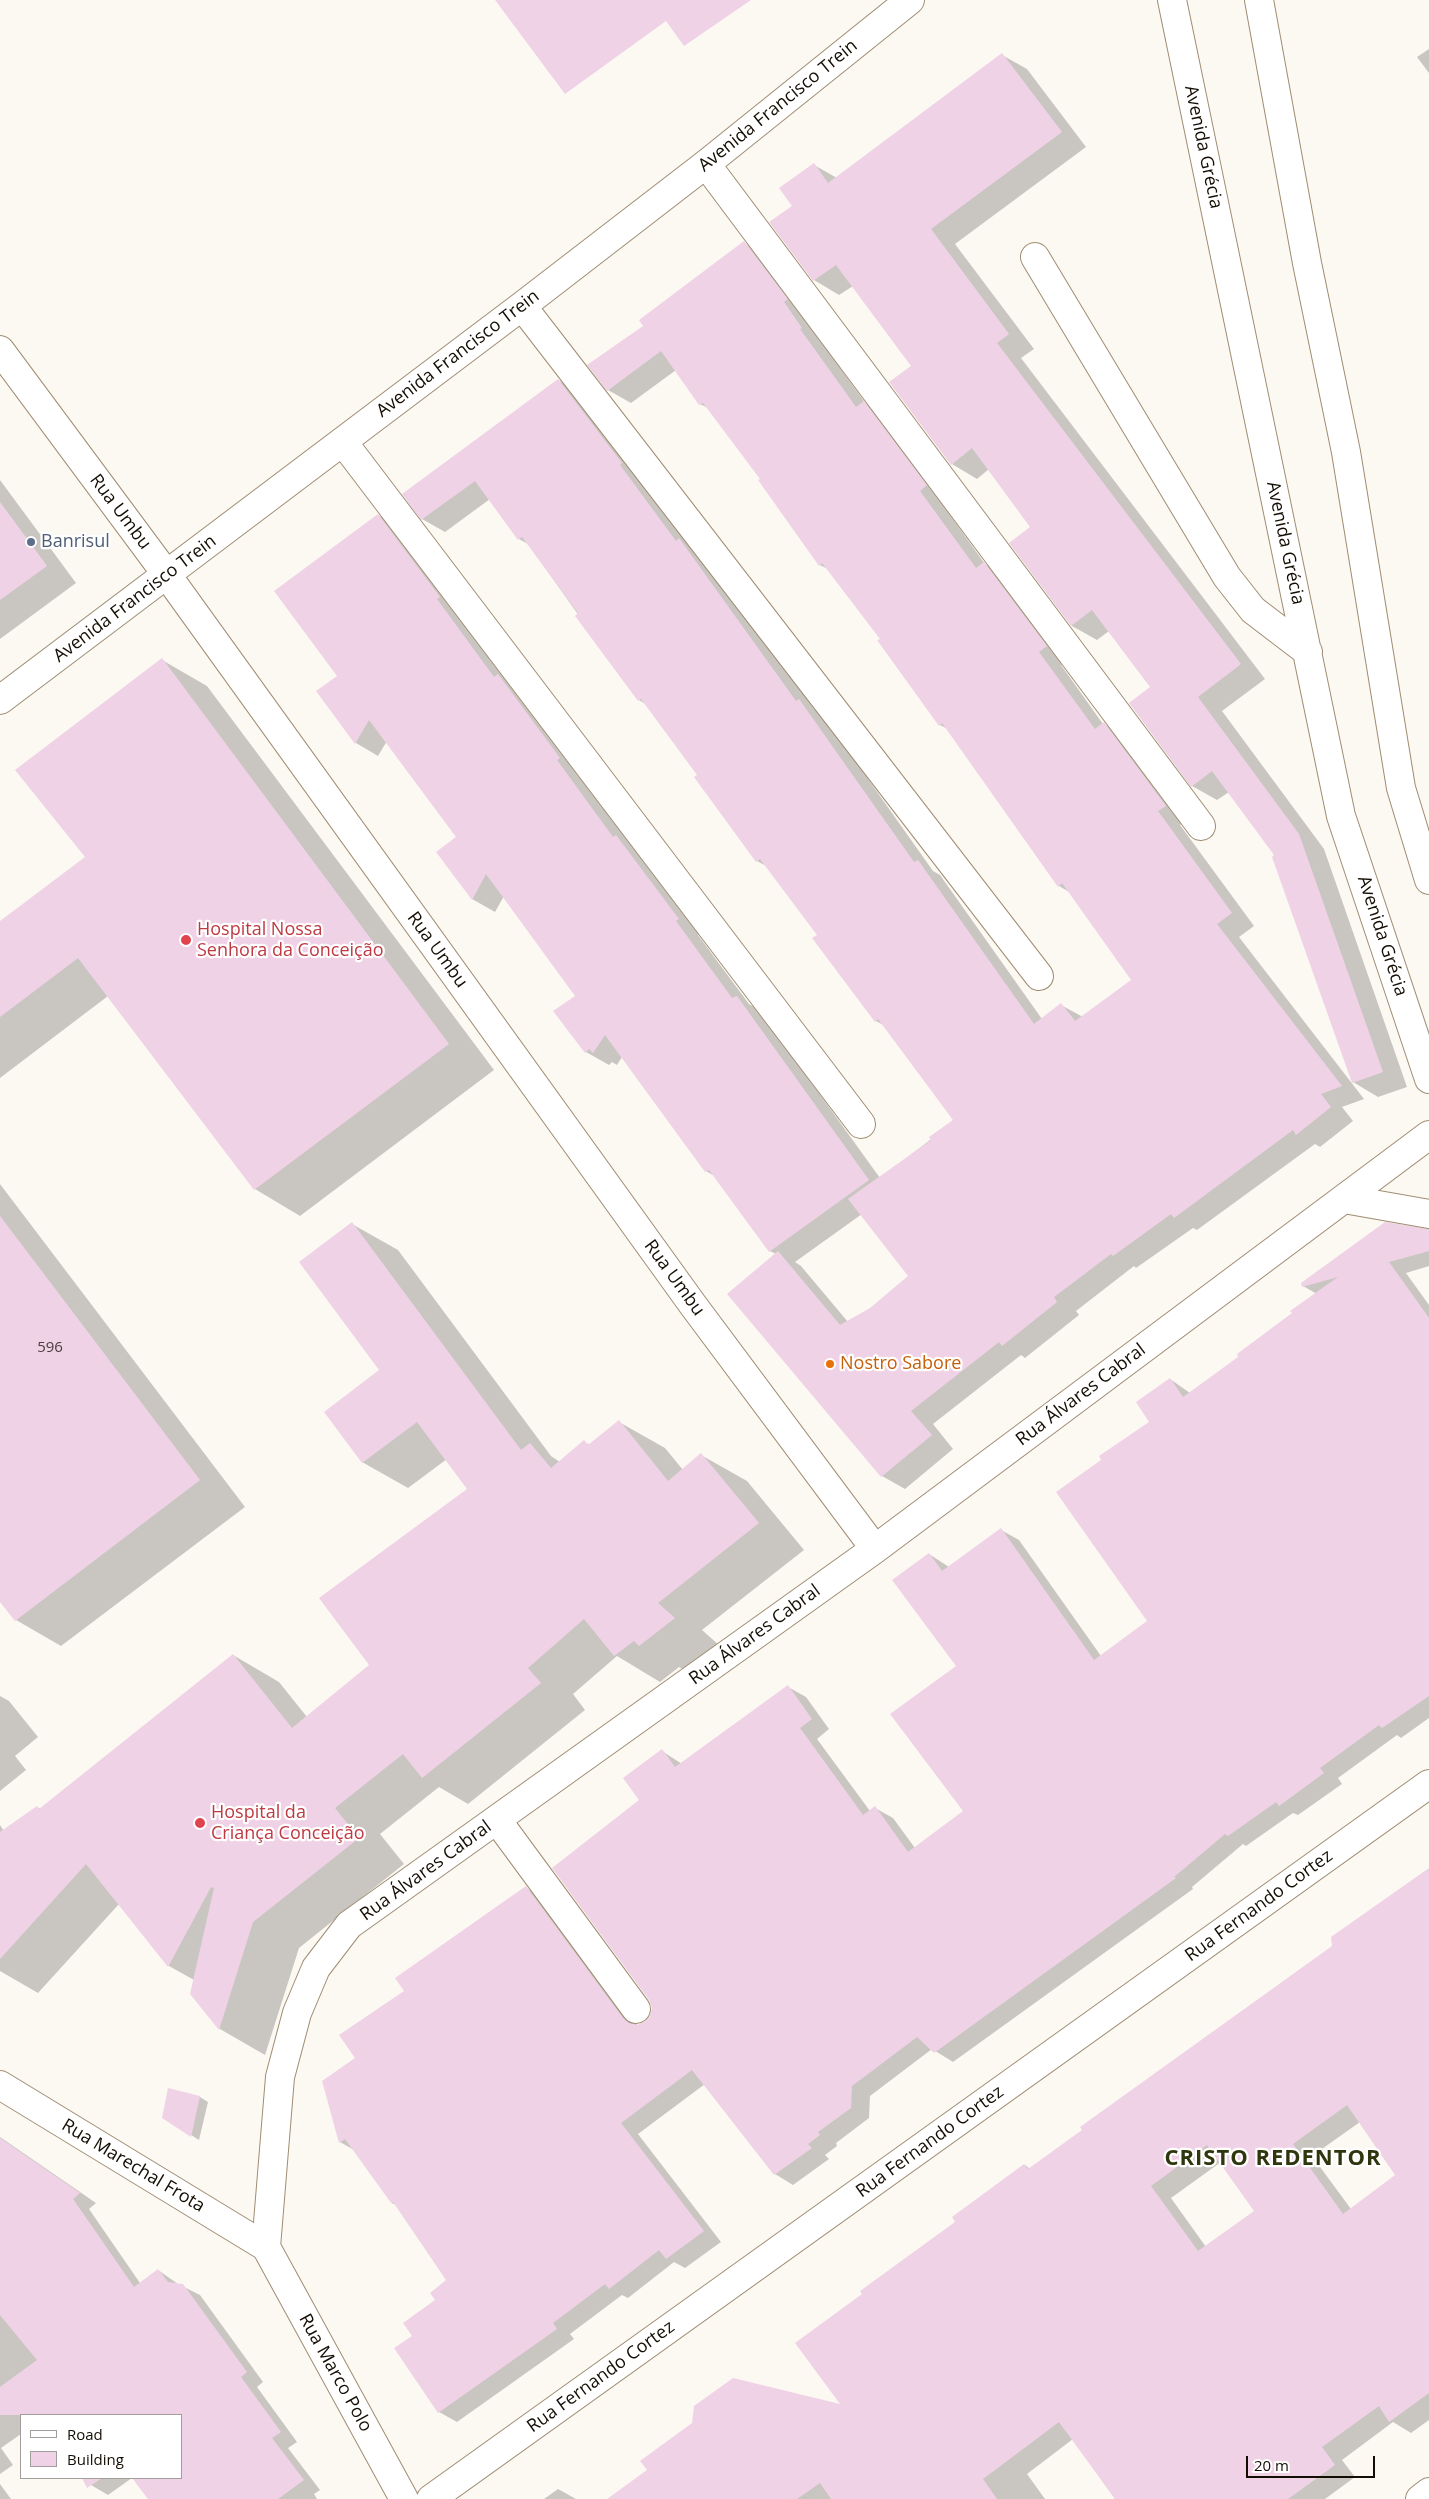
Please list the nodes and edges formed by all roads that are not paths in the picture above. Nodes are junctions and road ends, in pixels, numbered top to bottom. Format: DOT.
graph roads {
  1 [pos="910,0"];
  2 [pos="1172,0"];
  3 [pos="1242,0"];
  4 [pos="1259,0"];
  5 [pos="1266,38"];
  6 [pos="706,164"];
  7 [pos="1035,257"];
  8 [pos="522,306"];
  9 [pos="0,350"];
  10 [pos="343,442"];
  11 [pos="167,576"];
  12 [pos="1308,652"];
  13 [pos="0,700"];
  14 [pos="1201,826"];
  15 [pos="1429,880"];
  16 [pos="1039,976"];
  17 [pos="1429,1079"];
  18 [pos="861,1124"];
  19 [pos="1429,1135"];
  20 [pos="1344,1199"];
  21 [pos="1429,1214"];
  22 [pos="875,1549"];
  23 [pos="1429,1784"];
  24 [pos="497,1820"];
  25 [pos="636,2009"];
  26 [pos="0,2085"];
  27 [pos="266,2247"];
  28 [pos="1429,2492"];
  29 [pos="404,2499"];
  30 [pos="431,2499"];
  31 [pos="1420,2499"];
  1 -- 6 [label="street, Avenida Francisco Trein"];
  2 -- 12 [label="street, Avenida Grécia"];
  3 -- 5 [label="street"];
  4 -- 5 [label="street"];
  5 -- 15 [label="street"];
  6 -- 8 [label="street, Avenida Francisco Trein"];
  6 -- 14 [label="street"];
  7 -- 12 [label="street"];
  8 -- 10 [label="street, Avenida Francisco Trein"];
  8 -- 16 [label="street"];
  9 -- 11 [label="street, Rua Umbu"];
  10 -- 11 [label="street, Avenida Francisco Trein"];
  10 -- 18 [label="street"];
  11 -- 13 [label="street, Avenida Francisco Trein"];
  11 -- 22 [label="street, Rua Umbu"];
  12 -- 17 [label="street, Avenida Grécia"];
  19 -- 20 [label="street, Rua Álvares Cabral"];
  20 -- 21 [label="street"];
  20 -- 22 [label="street, Rua Álvares Cabral"];
  22 -- 24 [label="street, Rua Álvares Cabral"];
  23 -- 30 [label="street, Rua Fernando Cortez"];
  24 -- 25 [label="street"];
  24 -- 27 [label="street, Rua Álvares Cabral"];
  26 -- 27 [label="street, Rua Marechal Frota"];
  27 -- 29 [label="street, Rua Marco Polo"];
  28 -- 31 [label="street"];
}
